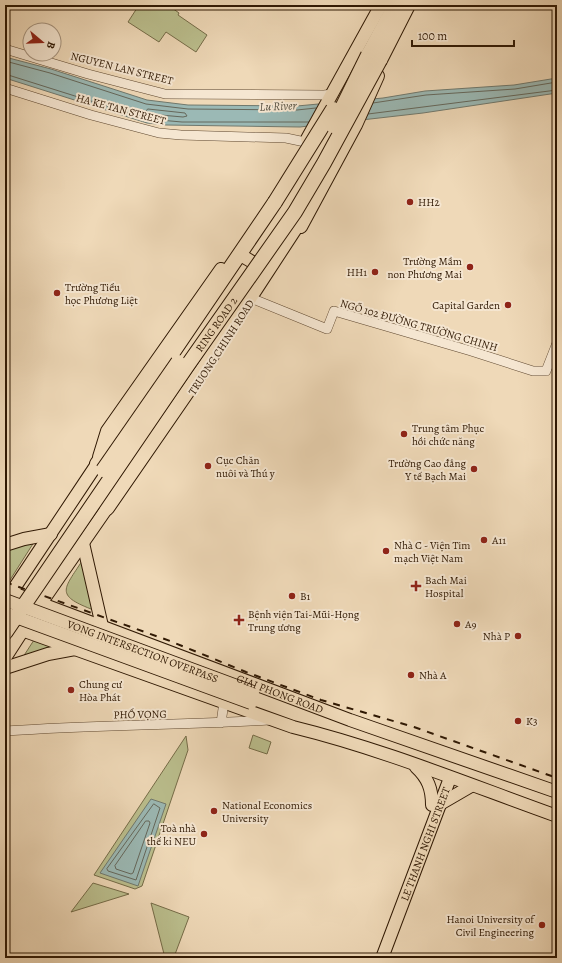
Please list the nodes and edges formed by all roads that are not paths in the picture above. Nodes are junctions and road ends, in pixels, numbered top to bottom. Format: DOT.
graph roads {
  1 [pos="381,5"];
  2 [pos="395,5"];
  3 [pos="408,5"];
  4 [pos="414,5"];
  5 [pos="5,48"];
  6 [pos="374,58"];
  7 [pos="5,88"];
  8 [pos="329,99"];
  9 [pos="307,139"];
  10 [pos="290,167"];
  11 [pos="326,179"];
  12 [pos="244,257"];
  13 [pos="264,270"];
  14 [pos="253,299"];
  15 [pos="557,343"];
  16 [pos="97,464"];
  17 [pos="107,508"];
  18 [pos="51,534"];
  19 [pos="83,543"];
  20 [pos="5,545"];
  21 [pos="28,568"];
  22 [pos="58,580"];
  23 [pos="7,596"];
  24 [pos="41,604"];
  25 [pos="5,614"];
  26 [pos="76,616"];
  27 [pos="5,624"];
  28 [pos="102,626"];
  29 [pos="23,631"];
  30 [pos="5,632"];
  31 [pos="70,647"];
  32 [pos="5,658"];
  33 [pos="5,668"];
  34 [pos="252,697"];
  35 [pos="224,702"];
  36 [pos="275,720"];
  37 [pos="350,720"];
  38 [pos="221,723"];
  39 [pos="5,731"];
  40 [pos="339,738"];
  41 [pos="414,764"];
  42 [pos="446,777"];
  43 [pos="471,786"];
  44 [pos="557,792"];
  45 [pos="436,804"];
  46 [pos="557,816"];
  47 [pos="382,958"];
  1 -- 8 [label="main road"];
  2 -- 6 [label="highway, RING ROAD 2"];
  3 -- 6 [label="highway, RING ROAD 2"];
  4 -- 11 [label="main road, TRUONG CHINH ROAD"];
  5 -- 8 [label="street, NGUYEN LAN STREET"];
  6 -- 16 [label="highway, bridge"];
  6 -- 17 [label="highway, bridge"];
  6 -- 25 [label="highway, RING ROAD 2, bridge"];
  6 -- 30 [label="highway, RING ROAD 2, bridge"];
  7 -- 9 [label="street, HA KE TAN STREET"];
  8 -- 9 [label="main road"];
  9 -- 10 [label="main road"];
  10 -- 12 [label="main road"];
  10 -- 16 [label="main road"];
  11 -- 13 [label="main road, TRUONG CHINH ROAD"];
  11 -- 14 [label="main road, TRUONG CHINH ROAD"];
  12 -- 13 [label="main road"];
  12 -- 16 [label="main road"];
  13 -- 17 [label="main road, TRUONG CHINH ROAD"];
  14 -- 15 [label="street, NGÕ 102 ĐƯỜNG TRƯỜNG CHINH"];
  14 -- 17 [label="main road, TRUONG CHINH ROAD"];
  16 -- 18 [label="main road"];
  17 -- 19 [label="main road, TRUONG CHINH ROAD"];
  18 -- 20 [label="main road"];
  18 -- 21 [label="main road"];
  19 -- 22 [label="main road, TRUONG CHINH ROAD"];
  19 -- 28 [label="main road"];
  21 -- 22 [label="main road"];
  21 -- 23 [label="main road"];
  22 -- 24 [label="main road, TRUONG CHINH ROAD"];
  23 -- 24 [label="main road, GIAI PHONG ROAD"];
  23 -- 34 [label="main road, VONG INTERSECTION OVERPASS, bridge"];
  24 -- 26 [label="main road, GIAI PHONG ROAD"];
  24 -- 29 [label="main road, TRUONG CHINH ROAD"];
  25 -- 34 [label="main road, VONG INTERSECTION OVERPASS, bridge"];
  26 -- 28 [label="main road, GIAI PHONG ROAD"];
  26 -- 31 [label="main road"];
  27 -- 29 [label="main road, GIAI PHONG ROAD"];
  28 -- 37 [label="main road, GIAI PHONG ROAD"];
  29 -- 31 [label="main road, GIAI PHONG ROAD"];
  29 -- 32 [label="main road, TRUONG CHINH ROAD"];
  31 -- 33 [label="main road"];
  31 -- 35 [label="main road, GIAI PHONG ROAD"];
  34 -- 37 [label="main road, VONG INTERSECTION OVERPASS"];
  34 -- 40 [label="main road, VONG INTERSECTION OVERPASS"];
  35 -- 36 [label="main road, GIAI PHONG ROAD"];
  35 -- 38 [label="street"];
  36 -- 38 [label="street, PHỐ VỌNG"];
  36 -- 40 [label="main road, GIAI PHONG ROAD"];
  37 -- 44 [label="main road, GIAI PHONG ROAD"];
  38 -- 39 [label="street, PHỐ VỌNG"];
  40 -- 41 [label="main road, GIAI PHONG ROAD"];
  41 -- 42 [label="main road, GIAI PHONG ROAD"];
  41 -- 45 [label="main road"];
  42 -- 43 [label="main road, GIAI PHONG ROAD"];
  42 -- 45 [label="main road, LE THANH NGHI STREET"];
  43 -- 45 [label="main road"];
  43 -- 46 [label="main road, GIAI PHONG ROAD"];
  45 -- 47 [label="main road, LE THANH NGHI STREET"];
}
